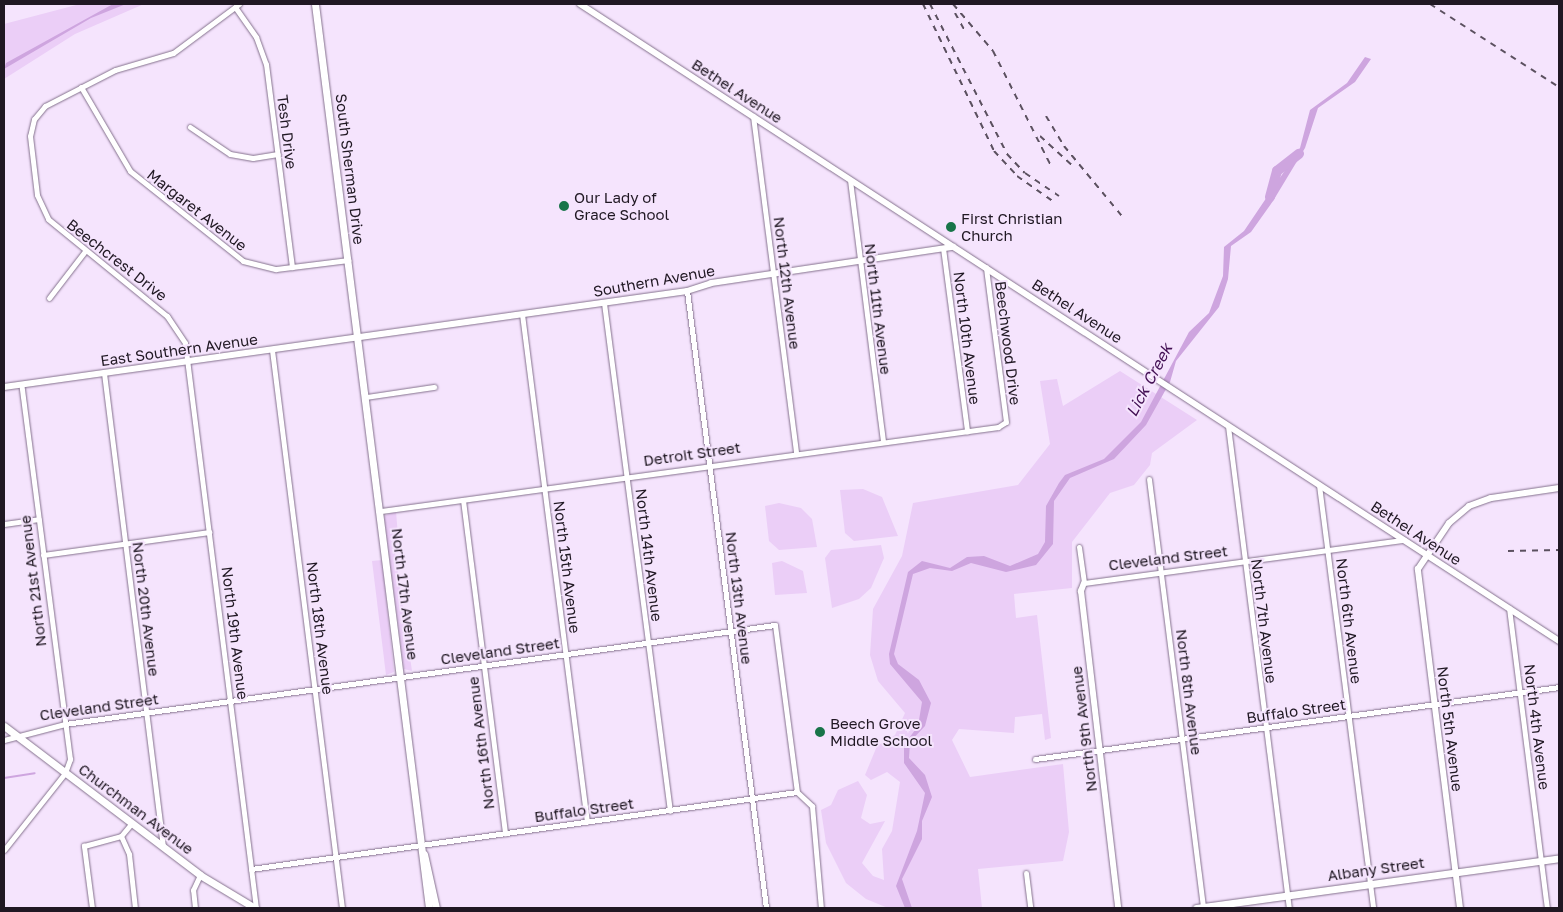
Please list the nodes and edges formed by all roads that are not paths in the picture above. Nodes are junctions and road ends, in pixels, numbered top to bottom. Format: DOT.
graph roads {
  1 [pos="315,4"];
  2 [pos="580,4"];
  3 [pos="237,5"];
  4 [pos="81,87"];
  5 [pos="753,116"];
  6 [pos="190,127"];
  7 [pos="278,154"];
  8 [pos="850,180"];
  9 [pos="953,247"];
  10 [pos="943,248"];
  11 [pos="85,251"];
  12 [pos="348,260"];
  13 [pos="860,261"];
  14 [pos="986,266"];
  15 [pos="292,268"];
  16 [pos="773,274"];
  17 [pos="687,291"];
  18 [pos="49,298"];
  19 [pos="604,303"];
  20 [pos="522,314"];
  21 [pos="358,338"];
  22 [pos="272,350"];
  23 [pos="188,362"];
  24 [pos="104,373"];
  25 [pos="21,384"];
  26 [pos="4,387"];
  27 [pos="434,388"];
  28 [pos="366,397"];
  29 [pos="1006,422"];
  30 [pos="1228,426"];
  31 [pos="966,431"];
  32 [pos="883,442"];
  33 [pos="796,454"];
  34 [pos="709,463"];
  35 [pos="627,476"];
  36 [pos="1149,479"];
  37 [pos="1320,485"];
  38 [pos="544,488"];
  39 [pos="1559,488"];
  40 [pos="463,500"];
  41 [pos="381,511"];
  42 [pos="39,519"];
  43 [pos="4,524"];
  44 [pos="209,532"];
  45 [pos="1404,540"];
  46 [pos="125,543"];
  47 [pos="1079,547"];
  48 [pos="1328,550"];
  49 [pos="43,555"];
  50 [pos="1427,555"];
  51 [pos="1244,560"];
  52 [pos="1161,573"];
  53 [pos="1084,583"];
  54 [pos="1509,608"];
  55 [pos="730,632"];
  56 [pos="1559,641"];
  57 [pos="648,643"];
  58 [pos="566,655"];
  59 [pos="484,666"];
  60 [pos="402,677"];
  61 [pos="1559,687"];
  62 [pos="315,689"];
  63 [pos="1520,693"];
  64 [pos="231,701"];
  65 [pos="1434,705"];
  66 [pos="146,713"];
  67 [pos="1349,716"];
  68 [pos="65,724"];
  69 [pos="4,726"];
  70 [pos="1265,728"];
  71 [pos="14,734"];
  72 [pos="4,740"];
  73 [pos="1182,740"];
  74 [pos="1099,752"];
  75 [pos="1035,759"];
  76 [pos="65,773"];
  77 [pos="797,792"];
  78 [pos="752,798"];
  79 [pos="670,810"];
  80 [pos="587,822"];
  81 [pos="132,823"];
  82 [pos="505,833"];
  83 [pos="121,836"];
  84 [pos="423,845"];
  85 [pos="163,847"];
  86 [pos="4,850"];
  87 [pos="424,854"];
  88 [pos="336,857"];
  89 [pos="1559,858"];
  90 [pos="1541,860"];
  91 [pos="252,869"];
  92 [pos="1456,872"];
  93 [pos="1026,873"];
  94 [pos="200,875"];
  95 [pos="1370,884"];
  96 [pos="1287,896"];
  97 [pos="92,908"];
  98 [pos="135,908"];
  99 [pos="194,908"];
  100 [pos="256,908"];
  101 [pos="342,908"];
  102 [pos="429,908"];
  103 [pos="436,908"];
  104 [pos="766,908"];
  105 [pos="821,908"];
  106 [pos="1030,908"];
  107 [pos="1118,908"];
  108 [pos="1201,908"];
  109 [pos="1288,908"];
  110 [pos="1373,908"];
  111 [pos="1460,908"];
  112 [pos="1547,908"];
  1 -- 12 [label="main road, South Sherman Drive"];
  2 -- 5 [label="street, Bethel Avenue"];
  3 -- 4 [label="street"];
  3 -- 7 [label="street, Tesh Drive"];
  4 -- 11 [label="street, Beechcrest Drive"];
  4 -- 15 [label="street, Margaret Avenue"];
  5 -- 8 [label="street, Bethel Avenue"];
  5 -- 16 [label="street, North 12th Avenue"];
  6 -- 7 [label="street"];
  7 -- 15 [label="street, Tesh Drive"];
  8 -- 9 [label="street, Bethel Avenue"];
  8 -- 13 [label="street, North 11th Avenue"];
  9 -- 10 [label="street, Southern Avenue"];
  9 -- 14 [label="street, Bethel Avenue"];
  10 -- 13 [label="street, Southern Avenue"];
  10 -- 31 [label="street, North 10th Avenue"];
  11 -- 18 [label="street"];
  11 -- 23 [label="street, Beechcrest Drive"];
  12 -- 15 [label="street, Margaret Avenue"];
  12 -- 21 [label="main road, South Sherman Drive"];
  13 -- 16 [label="street, Southern Avenue"];
  13 -- 32 [label="street, North 11th Avenue"];
  14 -- 29 [label="street, Beechwood Drive"];
  14 -- 30 [label="street, Bethel Avenue"];
  16 -- 17 [label="street, Southern Avenue"];
  16 -- 33 [label="street, North 12th Avenue"];
  17 -- 19 [label="street, Southern Avenue"];
  17 -- 34 [label="street, North 13th Avenue"];
  19 -- 20 [label="street, Southern Avenue"];
  19 -- 35 [label="street, North 14th Avenue"];
  20 -- 21 [label="street, Southern Avenue"];
  20 -- 38 [label="street, North 15th Avenue"];
  21 -- 22 [label="street, East Southern Avenue"];
  21 -- 28 [label="main road, North 17th Avenue"];
  22 -- 23 [label="street, East Southern Avenue"];
  22 -- 62 [label="street, North 18th Avenue"];
  23 -- 24 [label="street, East Southern Avenue"];
  23 -- 44 [label="street, North 19th Avenue"];
  24 -- 25 [label="street, East Southern Avenue"];
  24 -- 46 [label="street, North 20th Avenue"];
  25 -- 26 [label="street, East Southern Avenue"];
  25 -- 42 [label="street, North 21st Avenue"];
  27 -- 28 [label="street"];
  28 -- 41 [label="main road, North 17th Avenue"];
  29 -- 31 [label="street, Detroit Street"];
  30 -- 37 [label="street, Bethel Avenue"];
  30 -- 51 [label="street, North 7th Avenue"];
  31 -- 32 [label="street, Detroit Street"];
  32 -- 33 [label="street, Detroit Street"];
  33 -- 34 [label="street, Detroit Street"];
  34 -- 35 [label="street, Detroit Street"];
  34 -- 55 [label="street, North 13th Avenue"];
  35 -- 38 [label="street, Detroit Street"];
  35 -- 57 [label="street, North 14th Avenue"];
  36 -- 52 [label="street, North 8th Avenue"];
  37 -- 45 [label="street, Bethel Avenue"];
  37 -- 48 [label="street, North 6th Avenue"];
  38 -- 40 [label="street, Detroit Street"];
  38 -- 58 [label="street, North 15th Avenue"];
  39 -- 50 [label="street, North 5th Avenue"];
  40 -- 41 [label="street, Detroit Street"];
  40 -- 59 [label="street, North 16th Avenue"];
  41 -- 60 [label="main road, North 17th Avenue"];
  42 -- 43 [label="street"];
  42 -- 49 [label="street, North 21st Avenue"];
  44 -- 46 [label="street"];
  44 -- 64 [label="street, North 19th Avenue"];
  45 -- 48 [label="street, Cleveland Street"];
  45 -- 50 [label="street, Bethel Avenue"];
  46 -- 49 [label="street"];
  46 -- 66 [label="street, North 20th Avenue"];
  47 -- 53 [label="street, North 9th Avenue"];
  48 -- 51 [label="street, Cleveland Street"];
  48 -- 67 [label="street, North 6th Avenue"];
  49 -- 68 [label="street, North 21st Avenue"];
  50 -- 54 [label="street, Bethel Avenue"];
  50 -- 65 [label="street, North 5th Avenue"];
  51 -- 52 [label="street, Cleveland Street"];
  51 -- 70 [label="street, North 7th Avenue"];
  52 -- 53 [label="street, Cleveland Street"];
  52 -- 73 [label="street, North 8th Avenue"];
  53 -- 74 [label="street, North 9th Avenue"];
  54 -- 56 [label="street, Bethel Avenue"];
  54 -- 63 [label="street, North 4th Avenue"];
  55 -- 57 [label="street, Cleveland Street"];
  55 -- 77 [label="street, Cleveland Street"];
  55 -- 78 [label="street, North 13th Avenue"];
  57 -- 58 [label="street, Cleveland Street"];
  57 -- 79 [label="street, North 14th Avenue"];
  58 -- 59 [label="street, Cleveland Street"];
  58 -- 80 [label="street, North 15th Avenue"];
  59 -- 60 [label="street, Cleveland Street"];
  59 -- 82 [label="street, North 16th Avenue"];
  60 -- 62 [label="street, Cleveland Street"];
  60 -- 84 [label="main road, North 17th Avenue"];
  61 -- 63 [label="street, Buffalo Street"];
  62 -- 64 [label="street, Cleveland Street"];
  62 -- 88 [label="street, North 18th Avenue"];
  63 -- 65 [label="street, Buffalo Street"];
  63 -- 90 [label="street, North 4th Avenue"];
  64 -- 66 [label="street, Cleveland Street"];
  64 -- 91 [label="street, North 19th Avenue"];
  65 -- 67 [label="street, Buffalo Street"];
  65 -- 92 [label="street, North 5th Avenue"];
  66 -- 68 [label="street, Cleveland Street"];
  66 -- 85 [label="street, North 20th Avenue"];
  67 -- 70 [label="street, Buffalo Street"];
  67 -- 95 [label="street, North 6th Avenue"];
  68 -- 71 [label="street, Cleveland Street"];
  68 -- 76 [label="street, North 21st Avenue"];
  69 -- 71 [label="main road, Churchman Avenue"];
  70 -- 73 [label="street, Buffalo Street"];
  70 -- 96 [label="street, North 7th Avenue"];
  71 -- 72 [label="street, Cleveland Street"];
  71 -- 76 [label="main road, Churchman Avenue"];
  73 -- 74 [label="street, Buffalo Street"];
  73 -- 108 [label="street, North 8th Avenue"];
  74 -- 75 [label="street, Buffalo Street"];
  74 -- 107 [label="street, North 9th Avenue"];
  76 -- 81 [label="main road, Churchman Avenue"];
  76 -- 86 [label="street"];
  77 -- 78 [label="street, Buffalo Street"];
  77 -- 105 [label="street"];
  78 -- 79 [label="street, Buffalo Street"];
  78 -- 104 [label="street, North 13th Avenue"];
  79 -- 80 [label="street, Buffalo Street"];
  80 -- 82 [label="street, Buffalo Street"];
  81 -- 83 [label="street"];
  81 -- 85 [label="main road, Churchman Avenue"];
  82 -- 84 [label="street, Buffalo Street"];
  83 -- 97 [label="street"];
  83 -- 98 [label="street"];
  84 -- 87 [label="main road, North 17th Avenue"];
  84 -- 88 [label="street, Buffalo Street"];
  85 -- 94 [label="main road, Churchman Avenue"];
  87 -- 102 [label="main road, North 17th Avenue"];
  87 -- 103 [label="main road, North 17th Avenue"];
  88 -- 91 [label="street, Buffalo Street"];
  88 -- 101 [label="street, North 18th Avenue"];
  89 -- 90 [label="main road, Albany Street"];
  90 -- 92 [label="main road, Albany Street"];
  90 -- 112 [label="street, North 4th Avenue"];
  91 -- 100 [label="street, North 19th Avenue"];
  92 -- 95 [label="main road, Albany Street"];
  92 -- 111 [label="street, North 5th Avenue"];
  93 -- 106 [label="street"];
  94 -- 99 [label="street"];
  94 -- 100 [label="main road, Churchman Avenue"];
  95 -- 96 [label="main road, Albany Street"];
  95 -- 110 [label="street, North 6th Avenue"];
  96 -- 108 [label="main road, Albany Street"];
  96 -- 109 [label="street, North 7th Avenue"];
}
